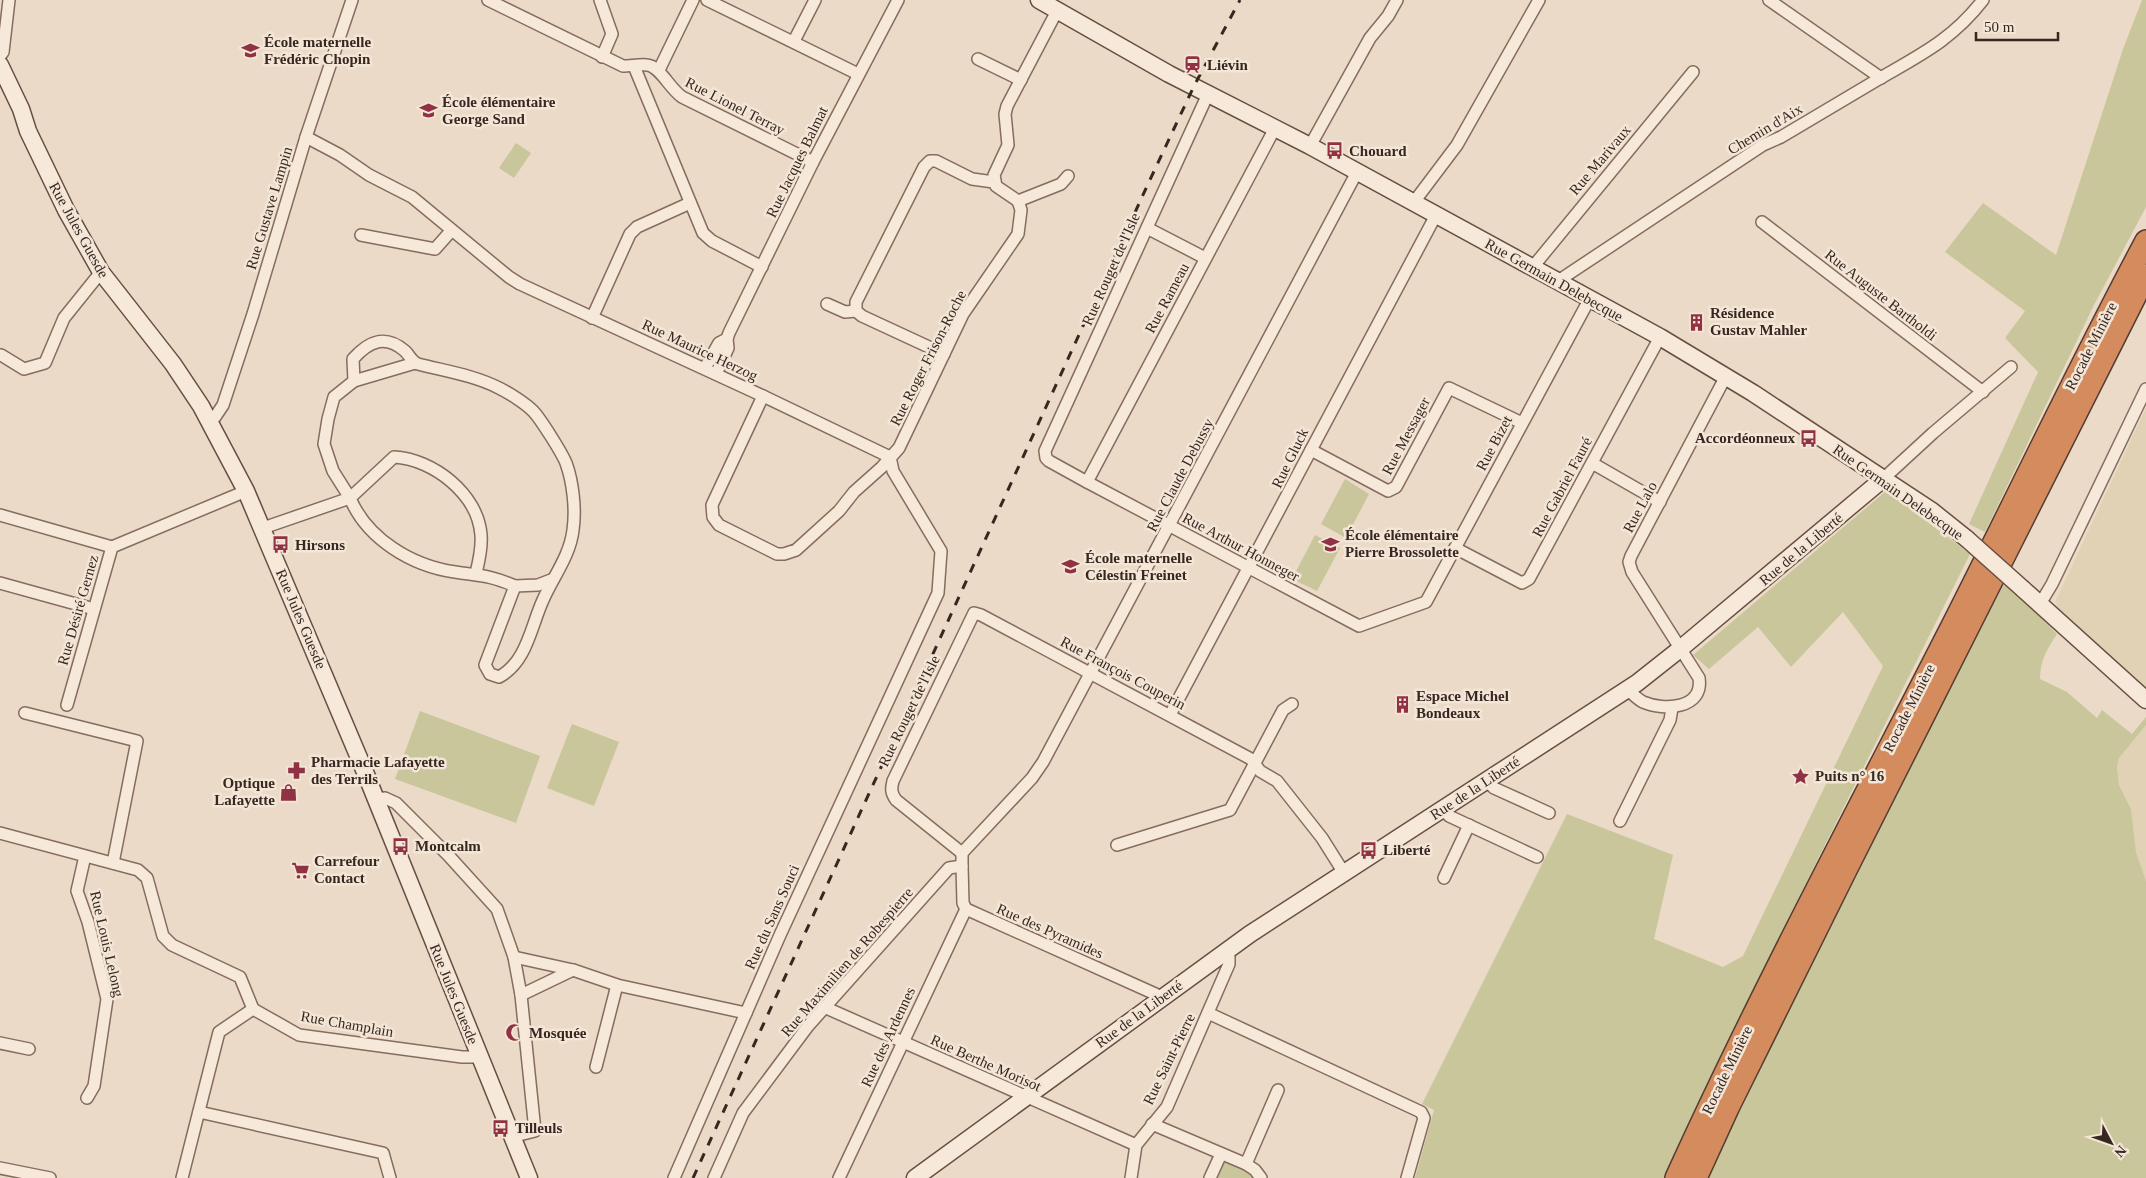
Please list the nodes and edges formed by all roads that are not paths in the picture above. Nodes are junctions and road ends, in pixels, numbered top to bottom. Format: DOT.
graph roads {
  1 [pos="9,0"];
  2 [pos="352,0"];
  3 [pos="488,0"];
  4 [pos="600,0"];
  5 [pos="693,0"];
  6 [pos="707,0"];
  7 [pos="815,0"];
  8 [pos="898,0"];
  9 [pos="1039,0"];
  10 [pos="1397,0"];
  11 [pos="1539,0"];
  12 [pos="1769,0"];
  13 [pos="1983,0"];
  14 [pos="1058,9"];
  15 [pos="794,42"];
  16 [pos="0,56"];
  17 [pos="602,57"];
  18 [pos="978,59"];
  19 [pos="0,64"];
  20 [pos="634,66"];
  21 [pos="659,70"];
  22 [pos="1693,72"];
  23 [pos="858,74"];
  24 [pos="1880,78"];
  25 [pos="1021,80"];
  26 [pos="1208,94"];
  27 [pos="1276,128"];
  28 [pos="306,137"];
  29 [pos="1310,146"];
  30 [pos="813,162"];
  31 [pos="1357,172"];
  32 [pos="1068,176"];
  33 [pos="994,182"];
  34 [pos="1018,201"];
  35 [pos="1414,202"];
  36 [pos="690,203"];
  37 [pos="1436,215"];
  38 [pos="1762,222"];
  39 [pos="1147,228"];
  40 [pos="451,231"];
  41 [pos="361,236"];
  42 [pos="2146,241"];
  43 [pos="1205,258"];
  44 [pos="762,267"];
  45 [pos="1532,268"];
  46 [pos="100,272"];
  47 [pos="2146,275"];
  48 [pos="1558,281"];
  49 [pos="1589,300"];
  50 [pos="827,304"];
  51 [pos="856,311"];
  52 [pos="592,318"];
  53 [pos="1660,337"];
  54 [pos="727,339"];
  55 [pos="944,354"];
  56 [pos="1,355"];
  57 [pos="415,363"];
  58 [pos="2011,367"];
  59 [pos="704,368"];
  60 [pos="716,374"];
  61 [pos="1726,376"];
  62 [pos="354,381"];
  63 [pos="2146,389"];
  64 [pos="1983,392"];
  65 [pos="763,396"];
  66 [pos="210,420"];
  67 [pos="1522,423"];
  68 [pos="1311,450"];
  69 [pos="890,457"];
  70 [pos="1046,458"];
  71 [pos="1592,463"];
  72 [pos="1883,479"];
  73 [pos="1086,482"];
  74 [pos="246,491"];
  75 [pos="350,498"];
  76 [pos="1660,502"];
  77 [pos="0,516"];
  78 [pos="1170,526"];
  79 [pos="263,528"];
  80 [pos="112,548"];
  81 [pos="1456,548"];
  82 [pos="1250,568"];
  83 [pos="476,573"];
  84 [pos="552,580"];
  85 [pos="0,583"];
  86 [pos="514,586"];
  87 [pos="1426,602"];
  88 [pos="2040,604"];
  89 [pos="94,609"];
  90 [pos="974,614"];
  91 [pos="1680,649"];
  92 [pos="1090,674"];
  93 [pos="1627,689"];
  94 [pos="2146,700"];
  95 [pos="1292,704"];
  96 [pos="67,705"];
  97 [pos="1672,708"];
  98 [pos="25,713"];
  99 [pos="1170,715"];
  100 [pos="1255,764"];
  101 [pos="1487,781"];
  102 [pos="376,799"];
  103 [pos="1443,809"];
  104 [pos="1549,814"];
  105 [pos="1620,821"];
  106 [pos="1469,825"];
  107 [pos="0,833"];
  108 [pos="1117,845"];
  109 [pos="962,853"];
  110 [pos="85,856"];
  111 [pos="1537,857"];
  112 [pos="112,863"];
  113 [pos="962,866"];
  114 [pos="1344,873"];
  115 [pos="1444,878"];
  116 [pos="966,909"];
  117 [pos="1226,951"];
  118 [pos="514,956"];
  119 [pos="573,970"];
  120 [pos="617,985"];
  121 [pos="521,995"];
  122 [pos="1162,997"];
  123 [pos="824,1007"];
  124 [pos="253,1009"];
  125 [pos="746,1013"];
  126 [pos="1208,1013"];
  127 [pos="903,1042"];
  128 [pos="0,1044"];
  129 [pos="29,1049"];
  130 [pos="479,1057"];
  131 [pos="596,1067"];
  132 [pos="1278,1090"];
  133 [pos="87,1098"];
  134 [pos="1026,1098"];
  135 [pos="199,1112"];
  136 [pos="1152,1124"];
  137 [pos="512,1136"];
  138 [pos="1136,1146"];
  139 [pos="1221,1154"];
  140 [pos="1246,1164"];
  141 [pos="0,1168"];
  142 [pos="50,1178"];
  143 [pos="182,1178"];
  144 [pos="390,1178"];
  145 [pos="529,1178"];
  146 [pos="674,1178"];
  147 [pos="714,1178"];
  148 [pos="838,1178"];
  149 [pos="915,1178"];
  150 [pos="1131,1178"];
  151 [pos="1210,1178"];
  152 [pos="1261,1178"];
  153 [pos="1406,1178"];
  154 [pos="1676,1178"];
  155 [pos="1696,1178"];
  1 -- 16 [label="street"];
  2 -- 28 [label="street, Rue Gustave Lampin"];
  3 -- 17 [label="street"];
  4 -- 17 [label="street"];
  5 -- 21 [label="street"];
  6 -- 15 [label="street"];
  7 -- 15 [label="street"];
  8 -- 23 [label="street, Rue Jacques Balmat"];
  9 -- 14 [label="street, Rue Germain Delebecque"];
  10 -- 29 [label="street"];
  11 -- 35 [label="street"];
  12 -- 24 [label="street"];
  13 -- 24 [label="street, Chemin d'Aix"];
  14 -- 25 [label="street"];
  14 -- 26 [label="street, Rue Germain Delebecque"];
  15 -- 23 [label="street"];
  17 -- 20 [label="street"];
  18 -- 25 [label="street"];
  19 -- 46 [label="street, Rue Jules Guesde"];
  20 -- 21 [label="street"];
  20 -- 36 [label="street"];
  21 -- 30 [label="street, Rue Lionel Terray"];
  22 -- 45 [label="street, Rue Marivaux"];
  23 -- 30 [label="street, Rue Jacques Balmat"];
  24 -- 48 [label="street, Chemin d'Aix"];
  25 -- 33 [label="street"];
  26 -- 27 [label="street, Rue Germain Delebecque"];
  26 -- 39 [label="street, Rue Rouget de l'Isle"];
  27 -- 29 [label="street, Rue Germain Delebecque"];
  27 -- 43 [label="street, Rue Rameau"];
  28 -- 40 [label="street, Rue Maurice Herzog"];
  28 -- 66 [label="street, Rue Gustave Lampin"];
  29 -- 31 [label="street, Rue Germain Delebecque"];
  30 -- 44 [label="street, Rue Jacques Balmat"];
  31 -- 35 [label="street, Rue Germain Delebecque"];
  31 -- 78 [label="street, Rue Claude Debussy"];
  32 -- 34 [label="street"];
  33 -- 34 [label="street"];
  33 -- 51 [label="street"];
  34 -- 55 [label="street, Rue Roger Frison-Roche"];
  35 -- 37 [label="street, Rue Germain Delebecque"];
  36 -- 44 [label="street"];
  36 -- 52 [label="street"];
  37 -- 45 [label="street, Rue Germain Delebecque"];
  37 -- 68 [label="street, Rue Gluck"];
  38 -- 64 [label="street, Rue Auguste Bartholdi"];
  39 -- 43 [label="street"];
  39 -- 70 [label="street, Rue Rouget de l'Isle"];
  40 -- 41 [label="street"];
  40 -- 52 [label="street, Rue Maurice Herzog"];
  42 -- 154 [label="highway, Rocade Minière"];
  43 -- 73 [label="street, Rue Rameau"];
  44 -- 54 [label="street, Rue Jacques Balmat"];
  45 -- 48 [label="street, Rue Germain Delebecque"];
  46 -- 56 [label="street"];
  46 -- 66 [label="street, Rue Jules Guesde"];
  47 -- 155 [label="highway, Rocade Minière"];
  48 -- 49 [label="street, Rue Germain Delebecque"];
  49 -- 53 [label="street, Rue Germain Delebecque"];
  49 -- 67 [label="street, Rue Bizet"];
  50 -- 51 [label="street"];
  51 -- 55 [label="street"];
  52 -- 59 [label="street, Rue Maurice Herzog"];
  53 -- 61 [label="street, Rue Germain Delebecque"];
  53 -- 71 [label="street, Rue Gabriel Fauré"];
  54 -- 59 [label="street, Rue Jacques Balmat"];
  54 -- 60 [label="street, Rue Jacques Balmat"];
  55 -- 69 [label="street, Rue Roger Frison-Roche"];
  57 -- 62 [label="street"];
  57 -- 62 [label="street"];
  57 -- 84 [label="street"];
  58 -- 64 [label="street, Rue de la Liberté"];
  59 -- 60 [label="street, Rue Maurice Herzog"];
  60 -- 65 [label="street, Rue Maurice Herzog"];
  61 -- 72 [label="street, Rue Germain Delebecque"];
  61 -- 76 [label="street, Rue Lalo"];
  62 -- 75 [label="street"];
  63 -- 88 [label="street"];
  64 -- 72 [label="street, Rue de la Liberté"];
  65 -- 69 [label="street, Rue Maurice Herzog"];
  65 -- 69 [label="street, Rue Roger Frison-Roche"];
  66 -- 74 [label="street, Rue Jules Guesde"];
  67 -- 68 [label="street, Rue Messager"];
  67 -- 81 [label="street, Rue Bizet"];
  68 -- 82 [label="street, Rue Gluck"];
  69 -- 125 [label="street, Rue du Sans Souci"];
  70 -- 73 [label="street, Rue Arthur Honneger"];
  71 -- 76 [label="street"];
  71 -- 81 [label="street, Rue Gabriel Fauré"];
  72 -- 88 [label="street, Rue Germain Delebecque, bridge"];
  72 -- 91 [label="street, Rue de la Liberté"];
  73 -- 78 [label="street, Rue Arthur Honneger"];
  74 -- 79 [label="street, Rue Jules Guesde"];
  74 -- 80 [label="street, Rue Désiré Gernez"];
  75 -- 79 [label="street"];
  75 -- 83 [label="street"];
  75 -- 83 [label="street"];
  76 -- 91 [label="street, Rue Lalo"];
  77 -- 80 [label="street"];
  78 -- 82 [label="street, Rue Arthur Honneger"];
  78 -- 92 [label="street, Rue Claude Debussy"];
  79 -- 102 [label="street, Rue Jules Guesde"];
  80 -- 89 [label="street, Rue Désiré Gernez"];
  81 -- 87 [label="street, Rue Bizet"];
  82 -- 87 [label="street, Rue Arthur Honneger"];
  82 -- 99 [label="street, Rue Gluck"];
  83 -- 86 [label="street"];
  84 -- 86 [label="street"];
  84 -- 86 [label="street"];
  85 -- 89 [label="street"];
  88 -- 94 [label="street, Rue Germain Delebecque"];
  89 -- 96 [label="street, Rue Désiré Gernez"];
  90 -- 92 [label="street, Rue François Couperin"];
  90 -- 109 [label="street, Rue Rouget de l'Isle"];
  91 -- 93 [label="street, Rue de la Liberté"];
  91 -- 97 [label="street, Rue Lalo"];
  92 -- 99 [label="street, Rue François Couperin"];
  92 -- 109 [label="street, Rue Claude Debussy"];
  93 -- 97 [label="street"];
  93 -- 101 [label="street, Rue de la Liberté"];
  95 -- 100 [label="street"];
  97 -- 105 [label="street"];
  98 -- 112 [label="street"];
  99 -- 100 [label="street, Rue François Couperin"];
  100 -- 108 [label="street"];
  100 -- 114 [label="street, Rue François Couperin"];
  101 -- 103 [label="street, Rue de la Liberté"];
  101 -- 104 [label="street"];
  102 -- 118 [label="street"];
  102 -- 130 [label="street, Rue Jules Guesde"];
  103 -- 106 [label="street"];
  103 -- 114 [label="street, Rue de la Liberté"];
  106 -- 111 [label="street"];
  106 -- 115 [label="street"];
  107 -- 110 [label="street"];
  109 -- 113 [label="street"];
  110 -- 112 [label="street"];
  110 -- 133 [label="street, Rue Louis Lelong"];
  112 -- 124 [label="street"];
  113 -- 116 [label="street"];
  113 -- 123 [label="street, Rue Maximilien de Robespierre"];
  114 -- 117 [label="street, Rue de la Liberté"];
  116 -- 122 [label="street, Rue des Pyramides"];
  116 -- 127 [label="street, Rue des Ardennes"];
  117 -- 122 [label="street, Rue de la Liberté"];
  117 -- 126 [label="street, Rue Saint-Pierre"];
  118 -- 119 [label="street"];
  118 -- 121 [label="street"];
  119 -- 120 [label="street"];
  119 -- 121 [label="street"];
  120 -- 125 [label="street"];
  120 -- 131 [label="street"];
  121 -- 137 [label="street"];
  122 -- 134 [label="street, Rue de la Liberté"];
  123 -- 127 [label="street, Rue Berthe Morisot"];
  123 -- 147 [label="street, Rue Maximilien de Robespierre"];
  124 -- 130 [label="street, Rue Champlain"];
  124 -- 135 [label="street"];
  125 -- 146 [label="street, Rue du Sans Souci"];
  126 -- 136 [label="street, Rue Saint-Pierre"];
  126 -- 153 [label="street"];
  127 -- 134 [label="street, Rue Berthe Morisot"];
  127 -- 148 [label="street, Rue des Ardennes"];
  128 -- 129 [label="street"];
  130 -- 137 [label="street, Rue Jules Guesde"];
  132 -- 140 [label="street"];
  134 -- 138 [label="street, Rue Berthe Morisot"];
  134 -- 149 [label="street, Rue de la Liberté"];
  135 -- 143 [label="street"];
  135 -- 144 [label="street"];
  136 -- 138 [label="street, Rue Saint-Pierre"];
  136 -- 139 [label="street"];
  137 -- 145 [label="street, Rue Jules Guesde"];
  138 -- 150 [label="street, Rue Saint-Pierre"];
  139 -- 140 [label="street"];
  139 -- 151 [label="street"];
  140 -- 152 [label="street"];
  141 -- 142 [label="street"];
}
